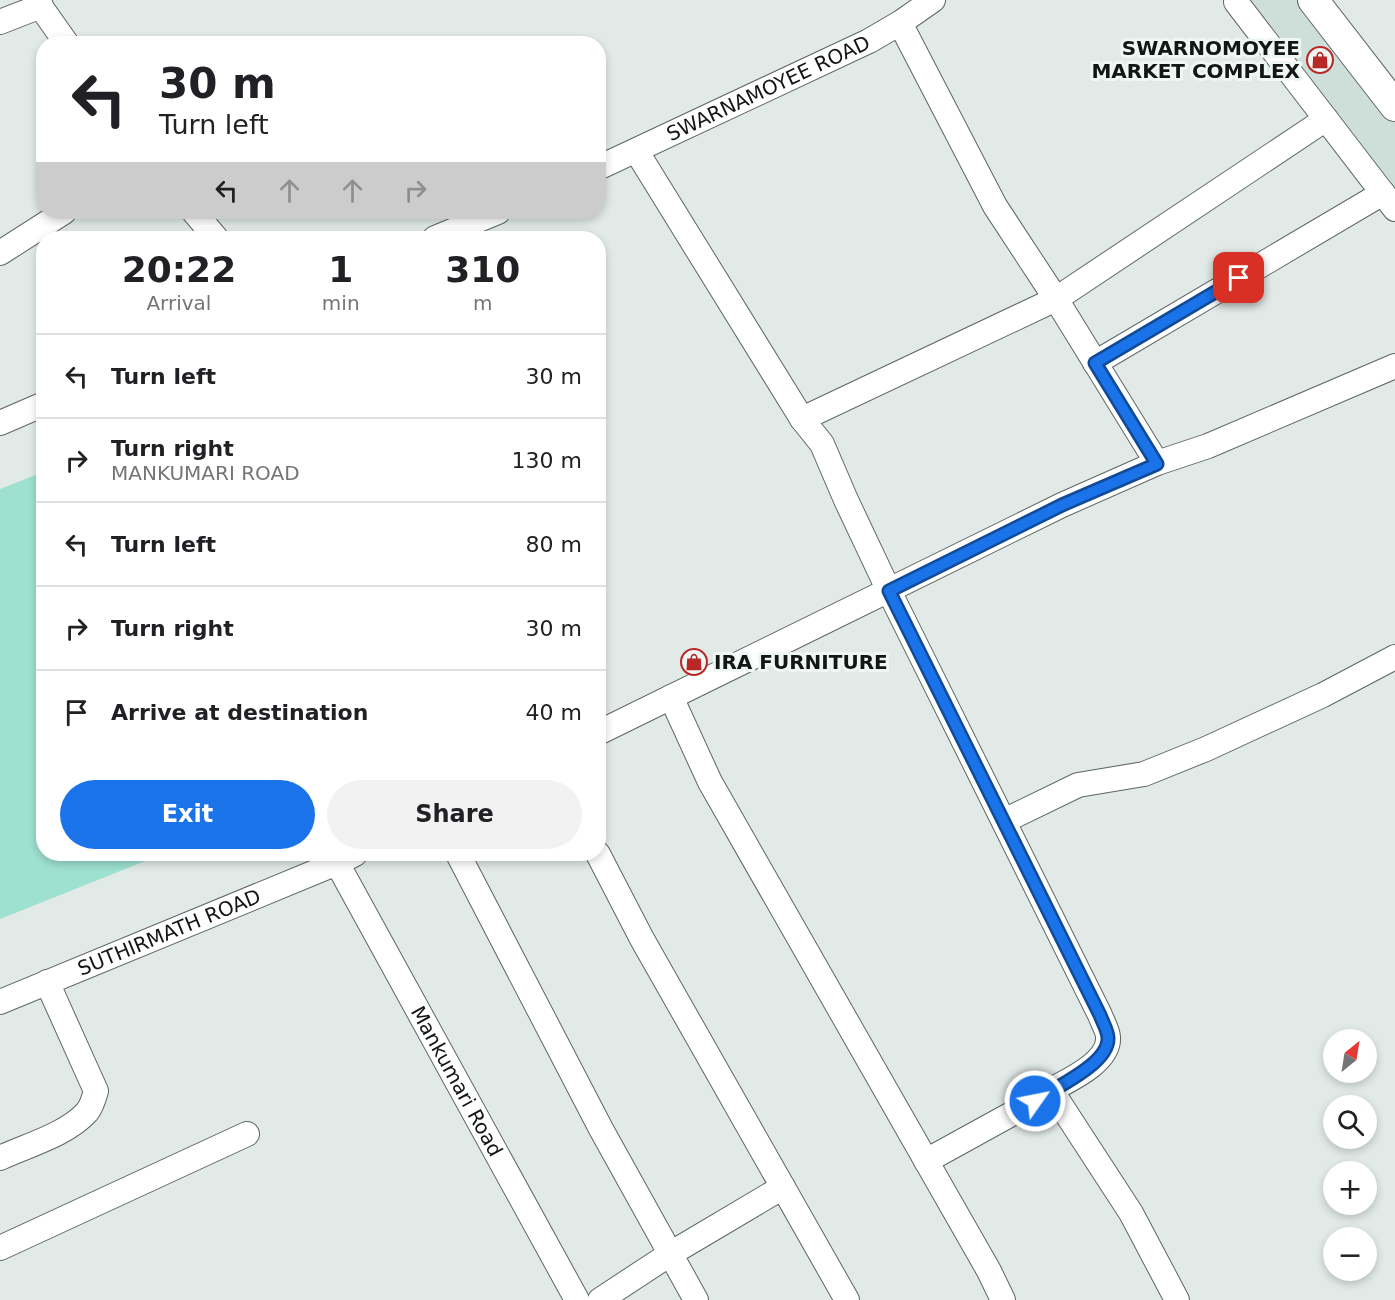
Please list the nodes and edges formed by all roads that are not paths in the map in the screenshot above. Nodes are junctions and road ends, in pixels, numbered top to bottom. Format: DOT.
graph roads {
  1 [pos="933,0"];
  2 [pos="1313,0"];
  3 [pos="1236,2"];
  4 [pos="39,3"];
  5 [pos="0,22"];
  6 [pos="900,24"];
  7 [pos="62,36"];
  8 [pos="1395,106"];
  9 [pos="1326,118"];
  10 [pos="637,152"];
  11 [pos="606,165"];
  12 [pos="1389,201"];
  13 [pos="53,219"];
  14 [pos="200,219"];
  15 [pos="481,219"];
  16 [pos="210,231"];
  17 [pos="452,231"];
  18 [pos="0,253"];
  19 [pos="1056,299"];
  20 [pos="1095,363"];
  21 [pos="1395,366"];
  22 [pos="36,407"];
  23 [pos="802,419"];
  24 [pos="0,423"];
  25 [pos="1157,464"];
  26 [pos="889,591"];
  27 [pos="1395,657"];
  28 [pos="671,697"];
  29 [pos="606,728"];
  30 [pos="1004,821"];
  31 [pos="339,861"];
  32 [pos="348,861"];
  33 [pos="462,861"];
  34 [pos="602,861"];
  35 [pos="47,982"];
  36 [pos="0,1002"];
  37 [pos="1051,1090"];
  38 [pos="246,1134"];
  39 [pos="0,1158"];
  40 [pos="926,1161"];
  41 [pos="783,1187"];
  42 [pos="0,1248"];
  43 [pos="670,1254"];
  44 [pos="577,1300"];
  45 [pos="600,1300"];
  46 [pos="696,1300"];
  47 [pos="847,1300"];
  48 [pos="1003,1300"];
  49 [pos="1177,1300"];
  1 -- 6 [label="street, SWARNAMOYEE ROAD"];
  2 -- 8 [label="street"];
  3 -- 9 [label="street"];
  4 -- 5 [label="street"];
  4 -- 7 [label="street"];
  6 -- 10 [label="street, SWARNAMOYEE ROAD"];
  6 -- 19 [label="street"];
  9 -- 12 [label="street"];
  9 -- 19 [label="street"];
  10 -- 11 [label="street, SWARNAMOYEE ROAD"];
  10 -- 23 [label="street"];
  12 -- 20 [label="street"];
  13 -- 18 [label="street"];
  14 -- 16 [label="street"];
  15 -- 17 [label="street"];
  19 -- 20 [label="street"];
  19 -- 23 [label="street"];
  20 -- 25 [label="street"];
  21 -- 25 [label="street"];
  22 -- 24 [label="street"];
  23 -- 26 [label="street"];
  25 -- 26 [label="street"];
  26 -- 28 [label="street"];
  26 -- 30 [label="street"];
  27 -- 30 [label="street"];
  28 -- 29 [label="street"];
  28 -- 40 [label="street"];
  30 -- 37 [label="street"];
  31 -- 35 [label="street, SUTHIRMATH ROAD"];
  32 -- 44 [label="street, Mankumari Road"];
  33 -- 43 [label="street"];
  34 -- 41 [label="street"];
  35 -- 36 [label="street, SUTHIRMATH ROAD"];
  35 -- 39 [label="street"];
  37 -- 40 [label="street"];
  37 -- 49 [label="street"];
  38 -- 42 [label="street"];
  40 -- 48 [label="street"];
  41 -- 43 [label="street"];
  41 -- 47 [label="street"];
  43 -- 45 [label="street"];
  43 -- 46 [label="street"];
}
